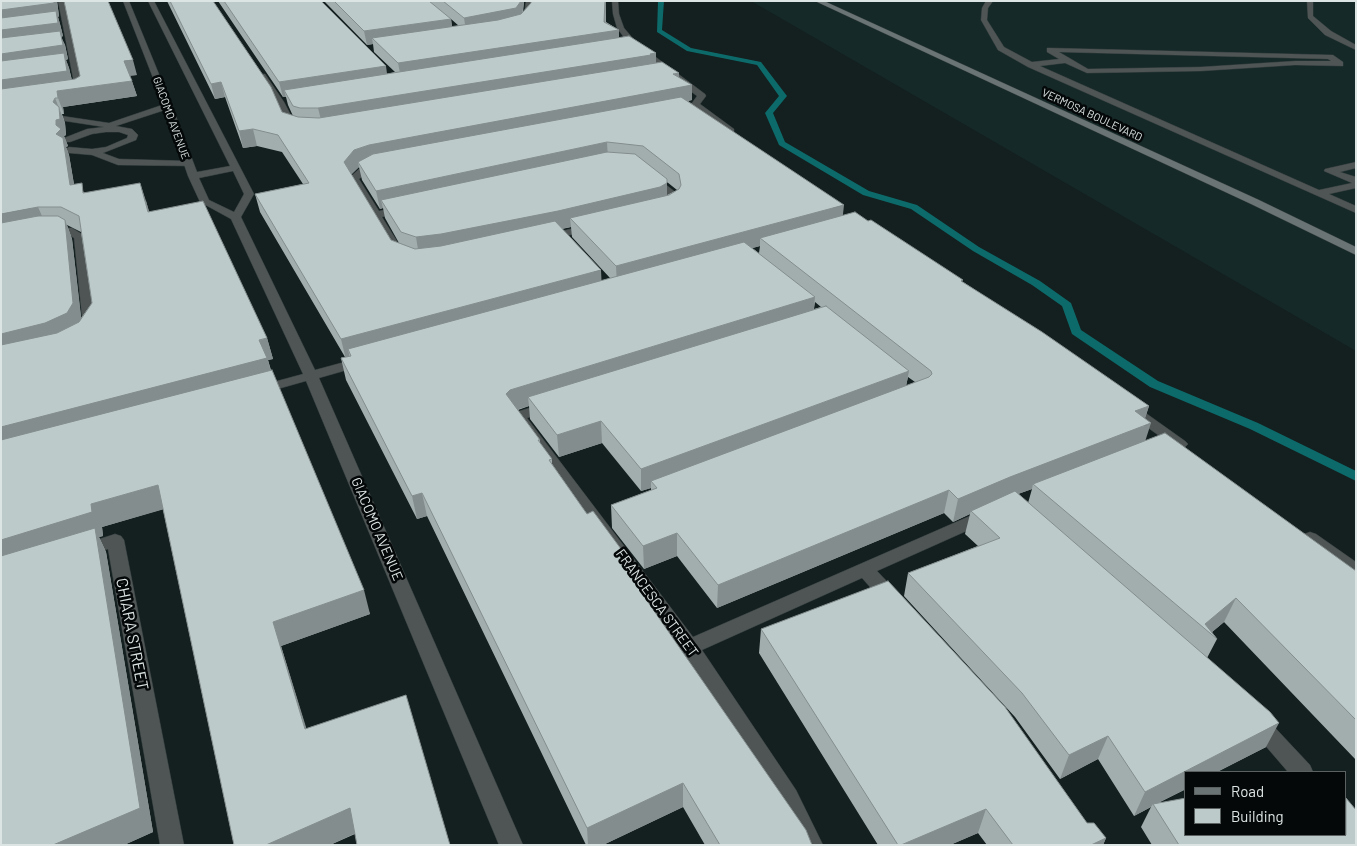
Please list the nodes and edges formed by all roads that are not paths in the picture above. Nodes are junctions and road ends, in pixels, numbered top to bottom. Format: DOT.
graph roads {
  1 [pos="61,1"];
  2 [pos="126,1"];
  3 [pos="151,1"];
  4 [pos="529,1"];
  5 [pos="615,1"];
  6 [pos="818,1"];
  7 [pos="990,1"];
  8 [pos="1310,1"];
  9 [pos="64,20"];
  10 [pos="56,21"];
  11 [pos="513,27"];
  12 [pos="68,40"];
  13 [pos="59,42"];
  14 [pos="634,45"];
  15 [pos="624,46"];
  16 [pos="1356,48"];
  17 [pos="1066,61"];
  18 [pos="74,63"];
  19 [pos="65,65"];
  20 [pos="1031,65"];
  21 [pos="259,71"];
  22 [pos="669,71"];
  23 [pos="660,73"];
  24 [pos="60,93"];
  25 [pos="290,100"];
  26 [pos="280,102"];
  27 [pos="696,105"];
  28 [pos="168,106"];
  29 [pos="666,111"];
  30 [pos="65,118"];
  31 [pos="112,125"];
  32 [pos="312,129"];
  33 [pos="90,131"];
  34 [pos="742,139"];
  35 [pos="67,140"];
  36 [pos="69,150"];
  37 [pos="92,152"];
  38 [pos="392,163"];
  39 [pos="188,164"];
  40 [pos="1356,165"];
  41 [pos="235,168"];
  42 [pos="646,172"];
  43 [pos="192,176"];
  44 [pos="1356,183"];
  45 [pos="1319,193"];
  46 [pos="415,206"];
  47 [pos="1356,210"];
  48 [pos="655,211"];
  49 [pos="376,215"];
  50 [pos="236,217"];
  51 [pos="598,225"];
  52 [pos="37,232"];
  53 [pos="531,241"];
  54 [pos="1356,252"];
  55 [pos="399,255"];
  56 [pos="82,338"];
  57 [pos="377,358"];
  58 [pos="311,376"];
  59 [pos="245,394"];
  60 [pos="565,401"];
  61 [pos="1120,402"];
  62 [pos="1175,440"];
  63 [pos="1156,448"];
  64 [pos="1190,452"];
  65 [pos="1001,509"];
  66 [pos="1301,531"];
  67 [pos="68,555"];
  68 [pos="865,569"];
  69 [pos="1356,571"];
  70 [pos="905,613"];
  71 [pos="690,647"];
  72 [pos="1242,709"];
  73 [pos="1301,771"];
  74 [pos="172,845"];
  75 [pos="511,845"];
  76 [pos="812,845"];
  1 -- 9 [label="street"];
  2 -- 28 [label="street, GIACOMO AVENUE"];
  3 -- 41 [label="street"];
  4 -- 11 [label="street"];
  5 -- 14 [label="street"];
  6 -- 54 [label="main road, VERMOSA BOULEVARD"];
  7 -- 20 [label="street"];
  8 -- 16 [label="street"];
  9 -- 10 [label="street"];
  9 -- 12 [label="street"];
  12 -- 13 [label="street"];
  12 -- 18 [label="street"];
  14 -- 15 [label="street"];
  14 -- 22 [label="street"];
  17 -- 17 [label="street"];
  17 -- 20 [label="street"];
  18 -- 19 [label="street"];
  18 -- 24 [label="street"];
  20 -- 45 [label="street"];
  21 -- 26 [label="street"];
  22 -- 23 [label="street"];
  22 -- 27 [label="street"];
  25 -- 26 [label="street"];
  26 -- 32 [label="street"];
  27 -- 29 [label="street"];
  27 -- 34 [label="street"];
  28 -- 31 [label="street"];
  28 -- 39 [label="street, GIACOMO AVENUE"];
  30 -- 31 [label="street"];
  31 -- 33 [label="street"];
  33 -- 35 [label="street"];
  33 -- 37 [label="street"];
  36 -- 37 [label="street"];
  37 -- 39 [label="street"];
  38 -- 49 [label="street"];
  39 -- 43 [label="street, GIACOMO AVENUE"];
  40 -- 44 [label="street"];
  41 -- 43 [label="street"];
  41 -- 50 [label="street"];
  42 -- 48 [label="street"];
  43 -- 50 [label="street, GIACOMO AVENUE"];
  44 -- 45 [label="street"];
  45 -- 47 [label="street"];
  46 -- 49 [label="street"];
  49 -- 55 [label="street"];
  50 -- 58 [label="street, GIACOMO AVENUE"];
  51 -- 53 [label="street"];
  52 -- 56 [label="street"];
  57 -- 58 [label="street"];
  58 -- 59 [label="street"];
  58 -- 75 [label="street, GIACOMO AVENUE"];
  60 -- 71 [label="street, FRANCESCA STREET"];
  61 -- 62 [label="street"];
  62 -- 63 [label="street"];
  62 -- 64 [label="street"];
  65 -- 68 [label="street"];
  66 -- 69 [label="street"];
  67 -- 74 [label="street, CHIARA STREET"];
  68 -- 70 [label="street"];
  68 -- 71 [label="street"];
  71 -- 76 [label="street, FRANCESCA STREET"];
  72 -- 73 [label="street"];
}
